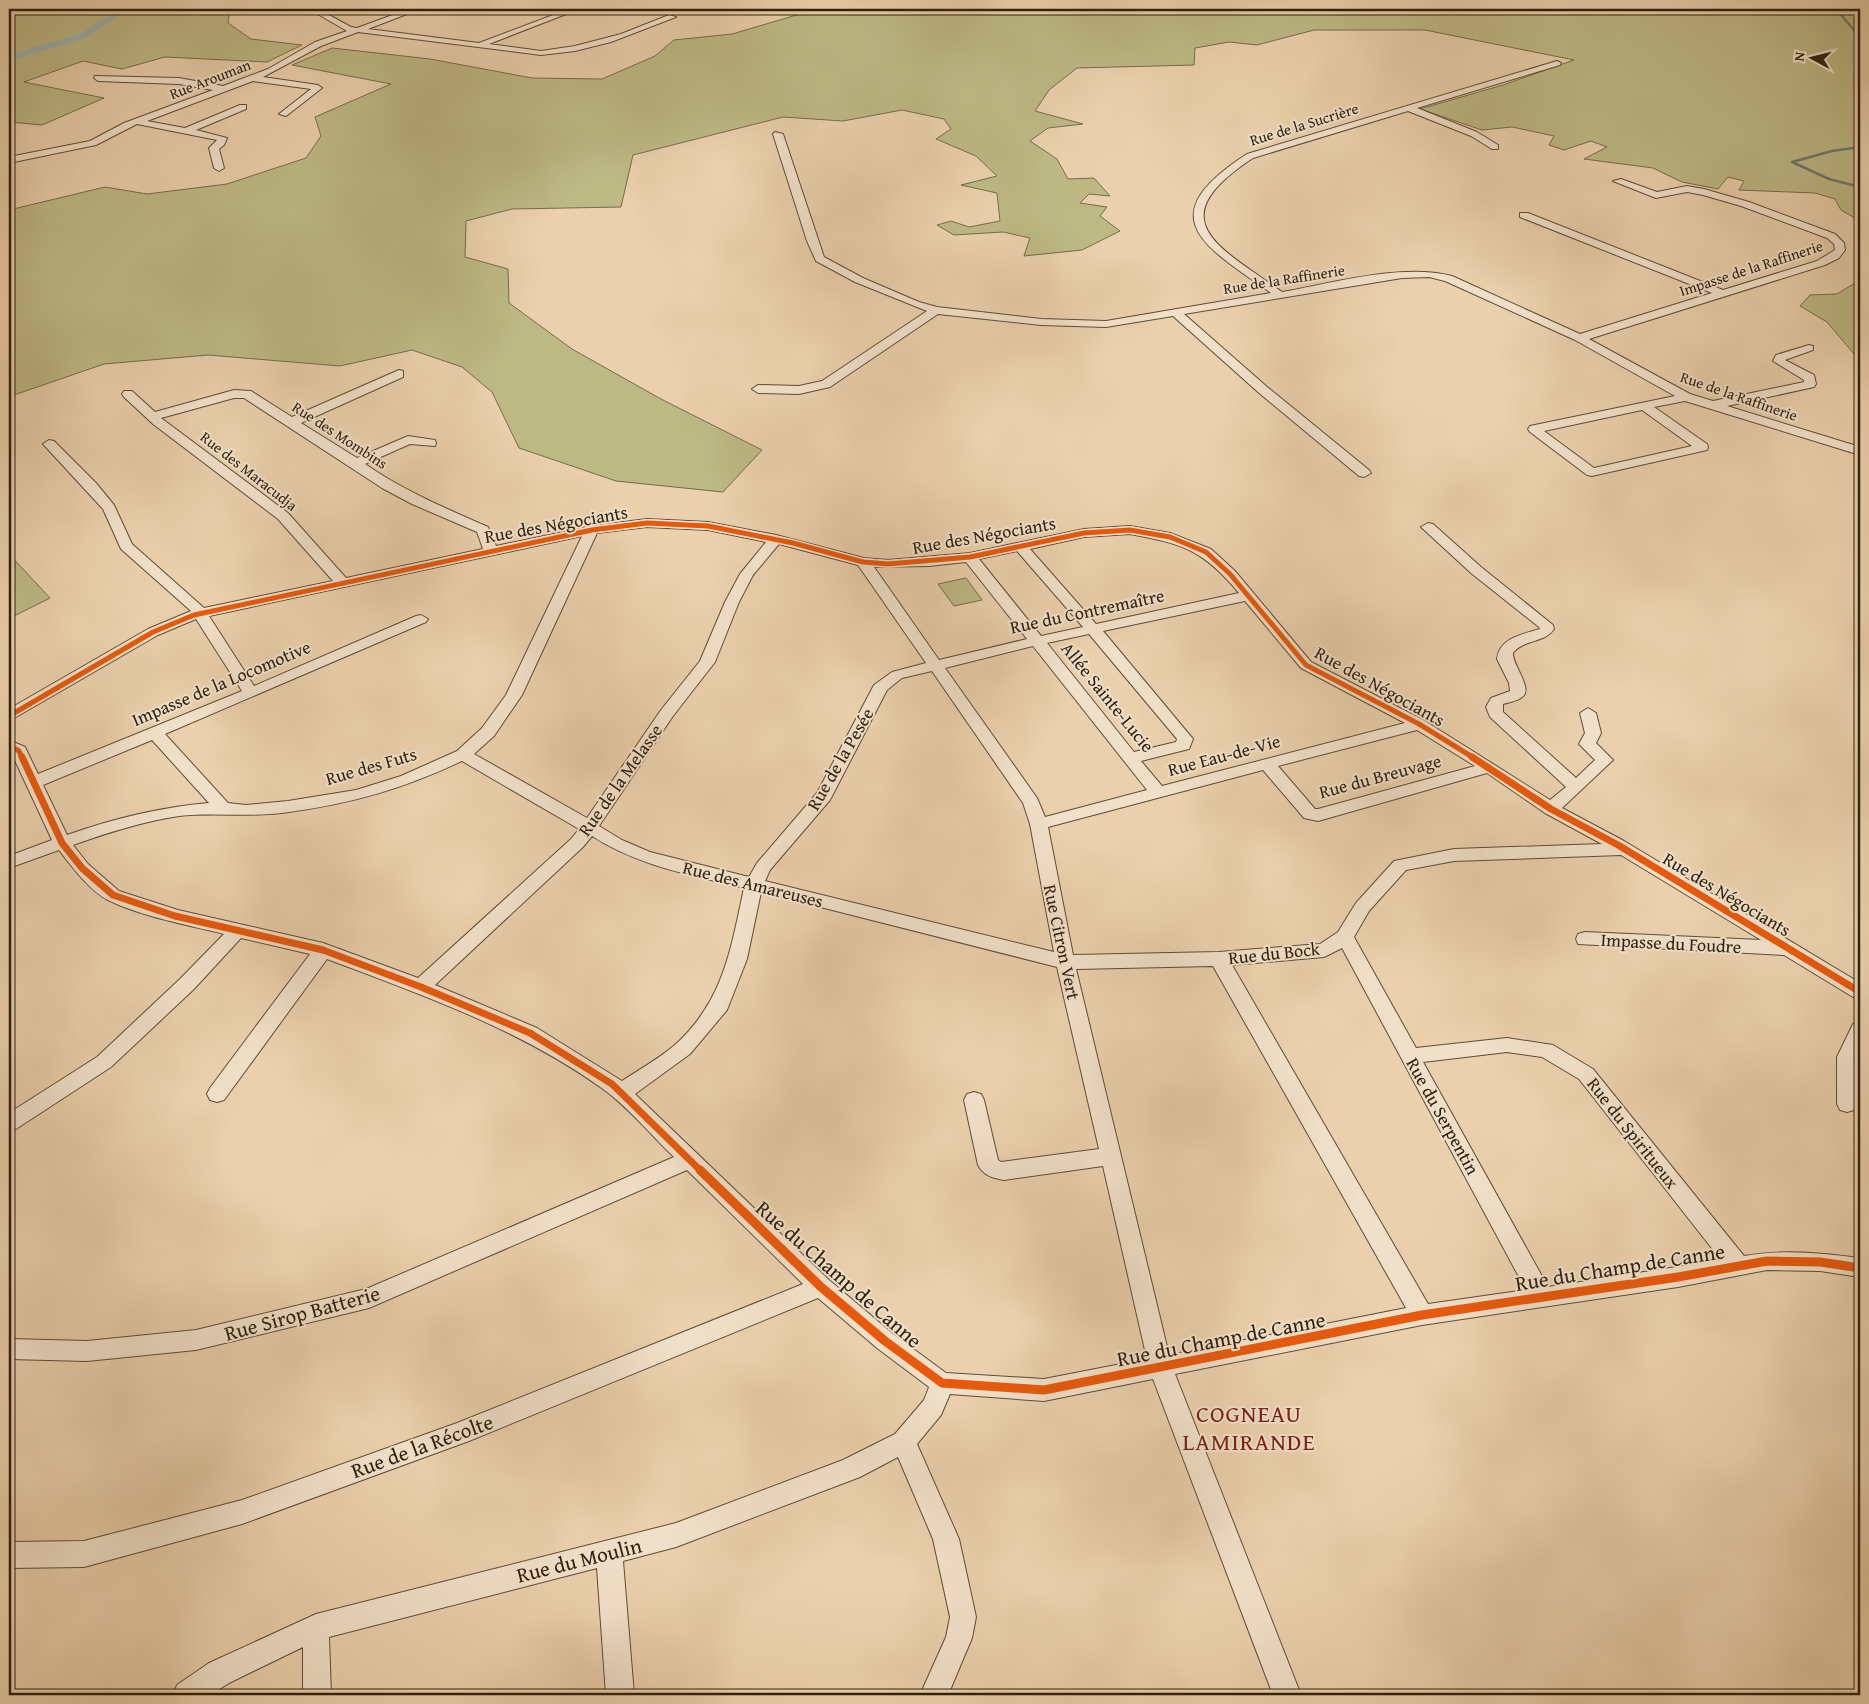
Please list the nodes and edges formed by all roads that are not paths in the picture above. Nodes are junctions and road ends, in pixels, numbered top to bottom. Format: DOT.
graph roads {
  1 [pos="313,9"];
  2 [pos="416,9"];
  3 [pos="575,9"];
  4 [pos="672,17"];
  5 [pos="355,30"];
  6 [pos="479,45"];
  7 [pos="1557,63"];
  8 [pos="98,78"];
  9 [pos="252,78"];
  10 [pos="224,89"];
  11 [pos="243,108"];
  12 [pos="1408,108"];
  13 [pos="283,114"];
  14 [pos="136,122"];
  15 [pos="186,131"];
  16 [pos="778,134"];
  17 [pos="1495,147"];
  18 [pos="9,160"];
  19 [pos="219,168"];
  20 [pos="1618,181"];
  21 [pos="1524,215"];
  22 [pos="1280,294"];
  23 [pos="1722,294"];
  24 [pos="936,310"];
  25 [pos="1175,312"];
  26 [pos="1579,338"];
  27 [pos="1809,348"];
  28 [pos="399,374"];
  29 [pos="758,389"];
  30 [pos="128,394"];
  31 [pos="1686,396"];
  32 [pos="1713,405"];
  33 [pos="1644,406"];
  34 [pos="154,416"];
  35 [pos="292,422"];
  36 [pos="430,443"];
  37 [pos="49,444"];
  38 [pos="1860,451"];
  39 [pos="356,462"];
  40 [pos="1364,472"];
  41 [pos="1428,527"];
  42 [pos="592,530"];
  43 [pos="776,539"];
  44 [pos="1020,546"];
  45 [pos="491,551"];
  46 [pos="970,556"];
  47 [pos="863,562"];
  48 [pos="343,583"];
  49 [pos="1247,596"];
  50 [pos="200,613"];
  51 [pos="421,619"];
  52 [pos="1092,628"];
  53 [pos="1037,640"];
  54 [pos="935,665"];
  55 [pos="251,694"];
  56 [pos="1588,713"];
  57 [pos="9,716"];
  58 [pos="1419,724"];
  59 [pos="155,733"];
  60 [pos="9,746"];
  61 [pos="463,755"];
  62 [pos="1131,758"];
  63 [pos="1267,764"];
  64 [pos="1489,767"];
  65 [pos="36,782"];
  66 [pos="1576,787"];
  67 [pos="1158,793"];
  68 [pos="223,808"];
  69 [pos="1551,809"];
  70 [pos="1038,824"];
  71 [pos="589,828"];
  72 [pos="62,843"];
  73 [pos="1624,849"];
  74 [pos="9,862"];
  75 [pos="754,885"];
  76 [pos="236,932"];
  77 [pos="1345,937"];
  78 [pos="1585,939"];
  79 [pos="1787,948"];
  80 [pos="323,950"];
  81 [pos="1219,960"];
  82 [pos="1065,962"];
  83 [pos="421,987"];
  84 [pos="1860,992"];
  85 [pos="1860,1029"];
  86 [pos="1410,1056"];
  87 [pos="621,1093"];
  88 [pos="217,1094"];
  89 [pos="974,1100"];
  90 [pos="1847,1104"];
  91 [pos="9,1123"];
  92 [pos="1111,1156"];
  93 [pos="689,1160"];
  94 [pos="1738,1265"];
  95 [pos="1860,1268"];
  96 [pos="821,1287"];
  97 [pos="1541,1296"];
  98 [pos="1422,1314"];
  99 [pos="9,1349"];
  100 [pos="1162,1368"];
  101 [pos="942,1383"];
  102 [pos="904,1442"];
  103 [pos="609,1552"];
  104 [pos="9,1555"];
  105 [pos="316,1627"];
  106 [pos="187,1695"];
  107 [pos="317,1695"];
  108 [pos="620,1695"];
  109 [pos="934,1695"];
  110 [pos="1287,1695"];
  1 -- 5 [label="street"];
  2 -- 5 [label="street, Rue Arouman"];
  3 -- 6 [label="street"];
  4 -- 6 [label="street"];
  5 -- 6 [label="street"];
  5 -- 9 [label="street, Rue Arouman"];
  7 -- 12 [label="street, Rue de la Sucrière"];
  8 -- 10 [label="street"];
  9 -- 10 [label="street, Rue Arouman"];
  9 -- 13 [label="street"];
  10 -- 14 [label="street, Rue Arouman"];
  11 -- 15 [label="street"];
  12 -- 17 [label="street"];
  12 -- 22 [label="street, Rue de la Sucrière"];
  14 -- 15 [label="street"];
  14 -- 18 [label="street, Rue Arouman"];
  15 -- 19 [label="street"];
  16 -- 24 [label="street, Rue de la Raffinerie"];
  20 -- 23 [label="street, Impasse de la Raffinerie"];
  21 -- 23 [label="street"];
  22 -- 25 [label="street, Rue de la Raffinerie"];
  22 -- 26 [label="street, Rue de la Raffinerie"];
  23 -- 26 [label="street, Impasse de la Raffinerie"];
  24 -- 25 [label="street, Rue de la Raffinerie"];
  24 -- 29 [label="street"];
  25 -- 40 [label="street"];
  26 -- 31 [label="street, Rue de la Raffinerie"];
  27 -- 32 [label="street"];
  28 -- 35 [label="street"];
  30 -- 34 [label="street, Rue des Maracudja"];
  31 -- 32 [label="street, Rue de la Raffinerie"];
  31 -- 33 [label="street"];
  32 -- 38 [label="street, Rue de la Raffinerie"];
  33 -- 33 [label="street"];
  34 -- 35 [label="street, Rue des Mombins"];
  34 -- 48 [label="street, Rue des Maracudja"];
  35 -- 39 [label="street, Rue des Mombins"];
  36 -- 39 [label="street"];
  37 -- 50 [label="street"];
  39 -- 45 [label="street, Rue des Mombins"];
  41 -- 66 [label="street"];
  42 -- 43 [label="street, Rue des Négociants"];
  42 -- 45 [label="street, Rue des Négociants"];
  42 -- 61 [label="street, Rue des Futs"];
  43 -- 47 [label="street, Rue des Négociants"];
  43 -- 71 [label="street, Rue de la Melasse"];
  44 -- 46 [label="street, Rue des Négociants"];
  44 -- 49 [label="street, Rue des Négociants"];
  44 -- 52 [label="street"];
  45 -- 48 [label="street, Rue des Négociants"];
  46 -- 47 [label="street, Rue des Négociants"];
  46 -- 53 [label="street, Allée Sainte-Lucie"];
  47 -- 54 [label="street, Rue Citron Vert"];
  48 -- 50 [label="street, Rue des Négociants"];
  49 -- 52 [label="street, Rue du Contremaître"];
  49 -- 58 [label="street, Rue des Négociants"];
  50 -- 55 [label="street"];
  50 -- 57 [label="street, Rue des Négociants"];
  51 -- 55 [label="street, Impasse de la Locomotive"];
  52 -- 53 [label="street, Rue du Contremaître"];
  52 -- 62 [label="street"];
  53 -- 54 [label="street, Rue du Contremaître"];
  53 -- 62 [label="street, Allée Sainte-Lucie"];
  54 -- 70 [label="street, Rue Citron Vert"];
  54 -- 75 [label="street, Rue de la Pesée"];
  55 -- 59 [label="street, Impasse de la Locomotive"];
  56 -- 66 [label="street"];
  58 -- 63 [label="street, Rue Eau-de-Vie"];
  58 -- 64 [label="street, Rue des Négociants"];
  59 -- 65 [label="street, Impasse de la Locomotive"];
  59 -- 68 [label="street"];
  60 -- 65 [label="street, Rue du Champ de Canne"];
  61 -- 68 [label="street, Rue des Futs"];
  61 -- 71 [label="street, Rue des Amareuses"];
  62 -- 67 [label="street, Allée Sainte-Lucie"];
  63 -- 64 [label="street, Rue du Breuvage"];
  63 -- 67 [label="street, Rue Eau-de-Vie"];
  64 -- 69 [label="street, Rue des Négociants"];
  65 -- 72 [label="street, Rue du Champ de Canne"];
  66 -- 69 [label="street"];
  67 -- 70 [label="street, Rue Eau-de-Vie"];
  68 -- 72 [label="street, Rue des Futs"];
  69 -- 73 [label="street, Rue des Négociants"];
  70 -- 82 [label="street, Rue Citron Vert"];
  71 -- 75 [label="street, Rue des Amareuses"];
  71 -- 83 [label="street, Rue de la Melasse"];
  72 -- 74 [label="street, Rue des Futs"];
  72 -- 76 [label="street, Rue du Champ de Canne"];
  73 -- 77 [label="street, Rue du Bock"];
  73 -- 79 [label="street, Rue des Négociants"];
  75 -- 82 [label="street, Rue des Amareuses"];
  75 -- 87 [label="street, Rue de la Pesée"];
  76 -- 80 [label="street, Rue du Champ de Canne"];
  76 -- 91 [label="street"];
  77 -- 81 [label="street, Rue du Bock"];
  77 -- 86 [label="street, Rue du Serpentin"];
  78 -- 79 [label="street, Impasse du Foudre"];
  79 -- 84 [label="street, Rue des Négociants"];
  80 -- 83 [label="street, Rue du Champ de Canne"];
  80 -- 88 [label="street"];
  81 -- 82 [label="street, Rue du Bock"];
  81 -- 98 [label="street"];
  82 -- 92 [label="street, Rue Citron Vert"];
  83 -- 87 [label="street, Rue du Champ de Canne"];
  85 -- 90 [label="street"];
  86 -- 94 [label="street, Rue du Spiritueux"];
  86 -- 97 [label="street, Rue du Serpentin"];
  87 -- 93 [label="street, Rue du Champ de Canne"];
  89 -- 92 [label="street"];
  92 -- 100 [label="street, Rue Citron Vert"];
  93 -- 96 [label="street, Rue du Champ de Canne"];
  93 -- 99 [label="street, Rue Sirop Batterie"];
  94 -- 95 [label="street, Rue du Champ de Canne"];
  94 -- 97 [label="street, Rue du Champ de Canne"];
  96 -- 101 [label="street, Rue du Champ de Canne"];
  96 -- 104 [label="street, Rue de la Récolte"];
  97 -- 98 [label="street, Rue du Champ de Canne"];
  98 -- 100 [label="street, Rue du Champ de Canne"];
  100 -- 101 [label="street, Rue du Champ de Canne"];
  100 -- 110 [label="street, Rue Citron Vert"];
  101 -- 102 [label="street, Rue du Moulin"];
  102 -- 103 [label="street, Rue du Moulin"];
  102 -- 109 [label="street"];
  103 -- 105 [label="street, Rue du Moulin"];
  103 -- 108 [label="street"];
  105 -- 106 [label="street, Rue du Moulin"];
  105 -- 107 [label="street"];
}
